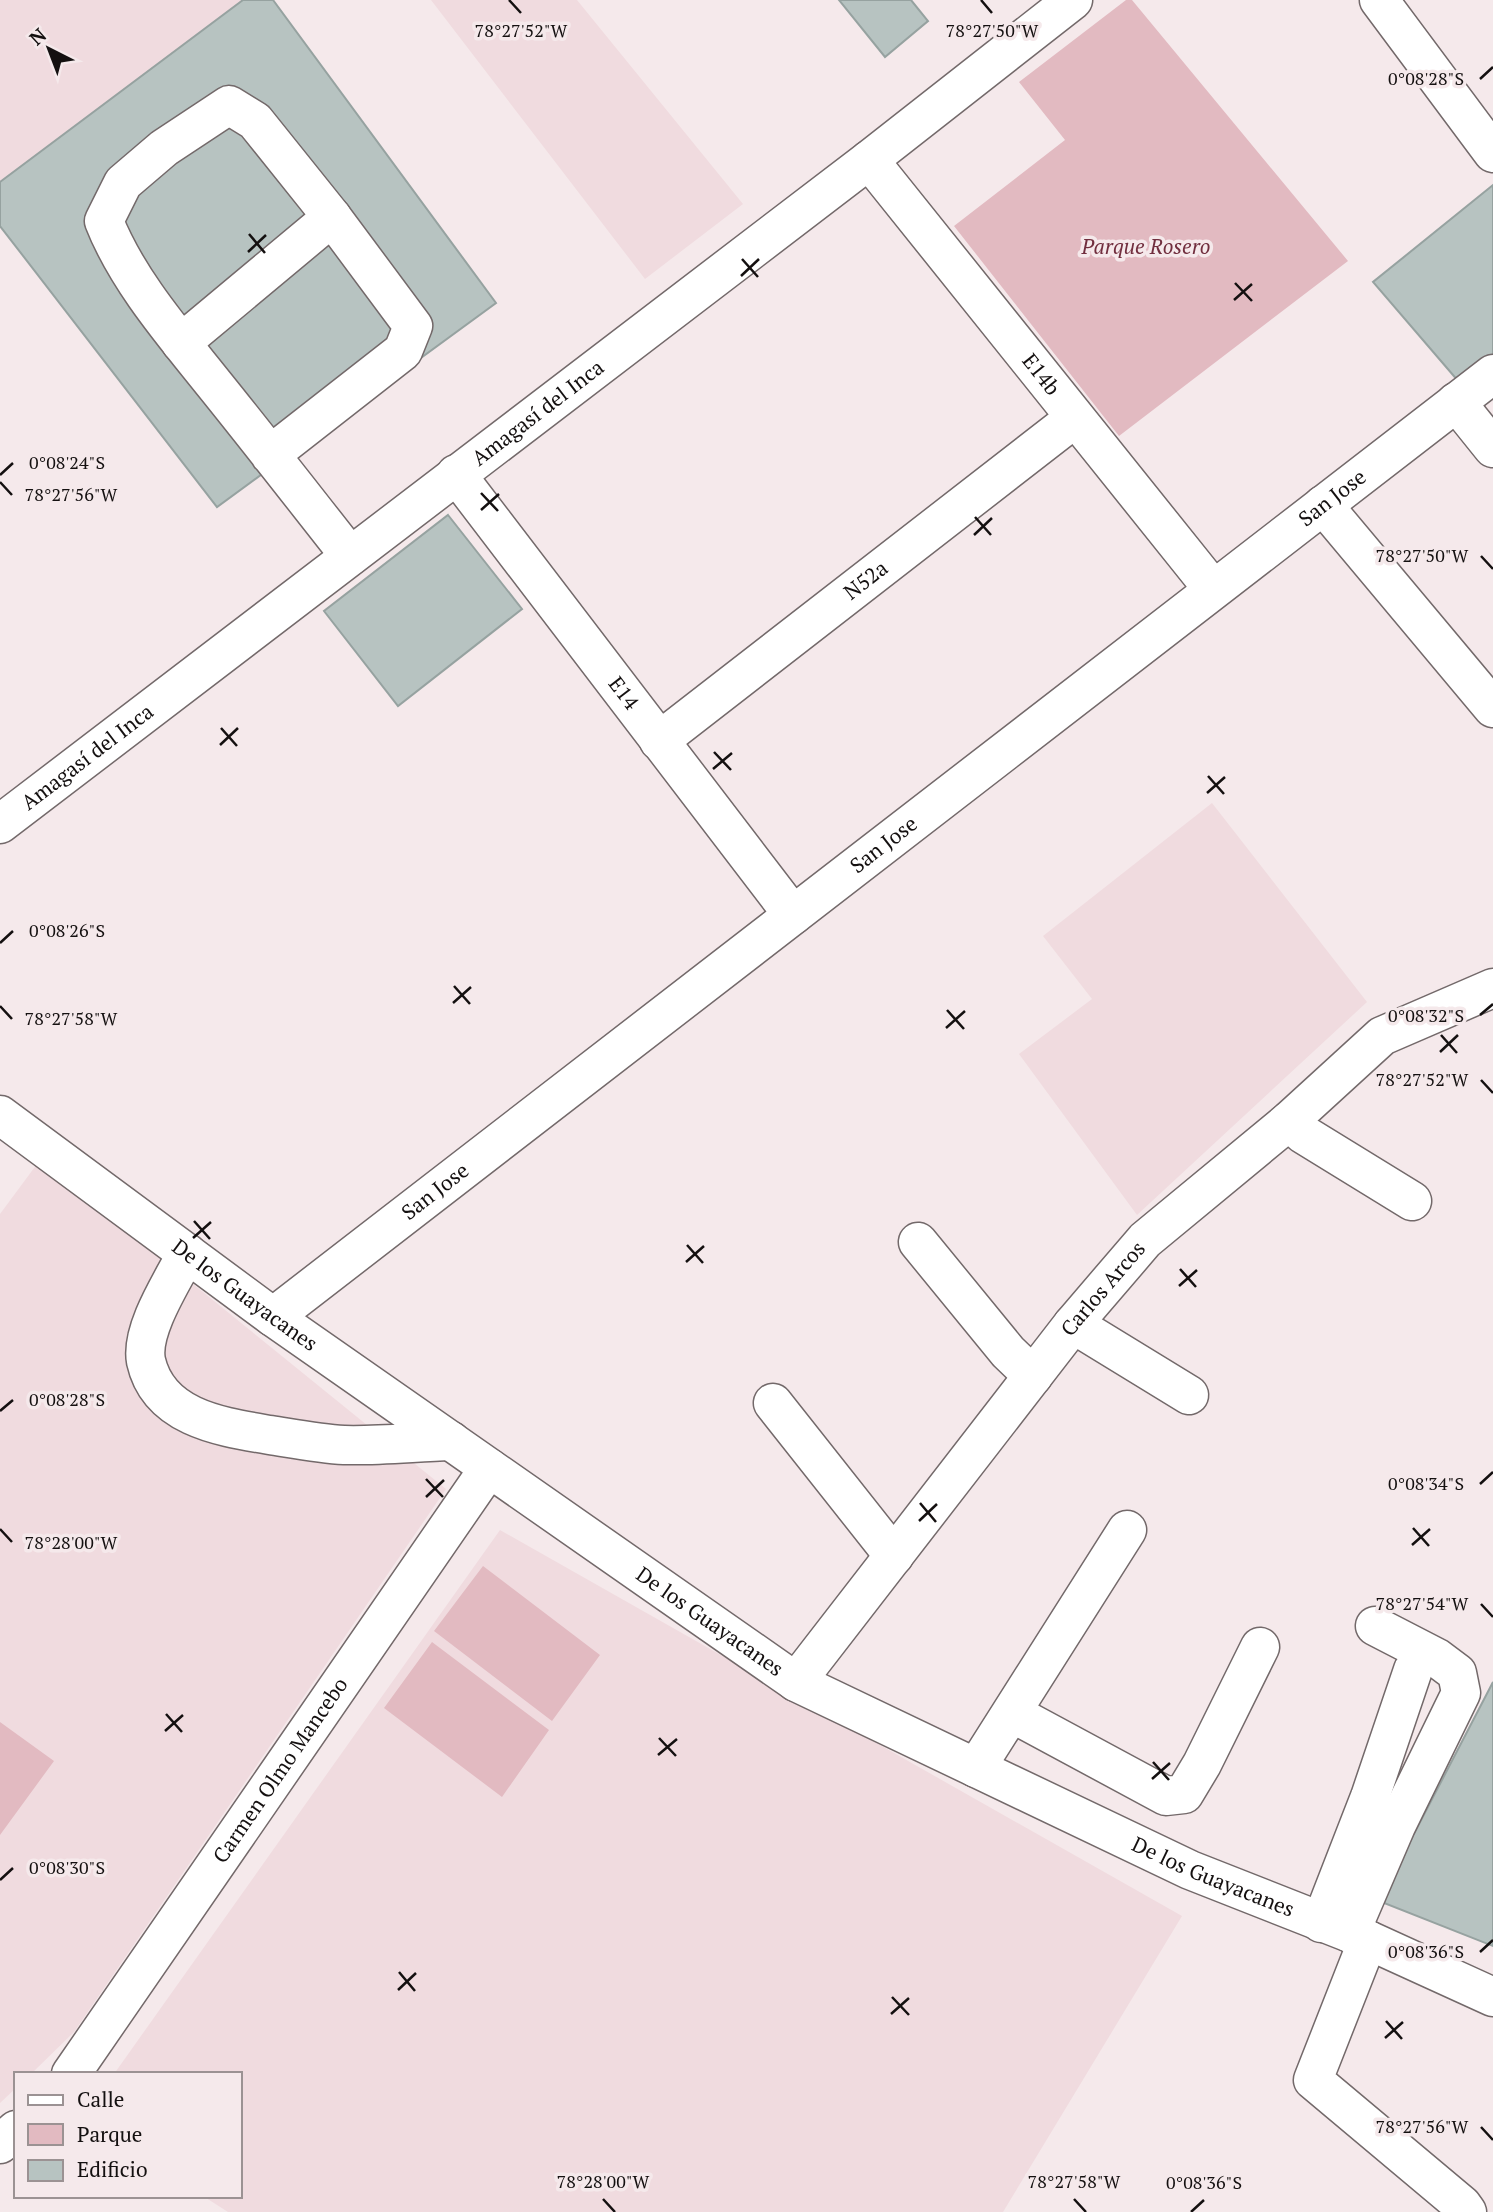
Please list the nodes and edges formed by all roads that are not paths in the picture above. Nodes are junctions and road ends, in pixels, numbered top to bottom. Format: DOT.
graph roads {
  1 [pos="1073,0"];
  2 [pos="1379,0"];
  3 [pos="1493,153"];
  4 [pos="869,160"];
  5 [pos="332,217"];
  6 [pos="181,343"];
  7 [pos="1493,374"];
  8 [pos="1456,402"];
  9 [pos="1075,418"];
  10 [pos="1493,448"];
  11 [pos="270,455"];
  12 [pos="456,474"];
  13 [pos="1323,505"];
  14 [pos="350,556"];
  15 [pos="1213,589"];
  16 [pos="1493,708"];
  17 [pos="659,741"];
  18 [pos="0,824"];
  19 [pos="793,915"];
  20 [pos="1493,988"];
  21 [pos="0,1115"];
  22 [pos="1289,1121"];
  23 [pos="1412,1201"];
  24 [pos="918,1242"];
  25 [pos="187,1253"];
  26 [pos="273,1317"];
  27 [pos="1073,1324"];
  28 [pos="1033,1376"];
  29 [pos="1189,1395"];
  30 [pos="773,1403"];
  31 [pos="451,1441"];
  32 [pos="489,1468"];
  33 [pos="1127,1530"];
  34 [pos="894,1556"];
  35 [pos="1375,1626"];
  36 [pos="1260,1647"];
  37 [pos="1413,1670"];
  38 [pos="796,1682"];
  39 [pos="1012,1713"];
  40 [pos="976,1768"];
  41 [pos="1346,1932"];
  42 [pos="1493,1997"];
  43 [pos="72,2072"];
  44 [pos="14,2132"];
  45 [pos="0,2144"];
  46 [pos="1467,2212"];
  1 -- 4 [label="street, Amagasí del Inca"];
  2 -- 3 [label="street"];
  4 -- 9 [label="street, E14b"];
  4 -- 12 [label="street, Amagasí del Inca"];
  5 -- 6 [label="street"];
  5 -- 6 [label="street"];
  5 -- 11 [label="street"];
  6 -- 11 [label="street"];
  7 -- 8 [label="street, San Jose"];
  8 -- 10 [label="street"];
  8 -- 13 [label="street, San Jose"];
  9 -- 15 [label="street, E14b"];
  9 -- 17 [label="street, N52a"];
  11 -- 14 [label="street"];
  12 -- 14 [label="street, Amagasí del Inca"];
  12 -- 17 [label="street, E14"];
  13 -- 15 [label="street, San Jose"];
  13 -- 16 [label="street"];
  14 -- 18 [label="street, Amagasí del Inca"];
  15 -- 19 [label="street, San Jose"];
  17 -- 19 [label="street, E14"];
  19 -- 26 [label="street, San Jose"];
  20 -- 22 [label="street, Carlos Arcos"];
  21 -- 25 [label="street, De los Guayacanes"];
  22 -- 23 [label="street"];
  22 -- 27 [label="street, Carlos Arcos"];
  24 -- 28 [label="street"];
  25 -- 26 [label="street, De los Guayacanes"];
  25 -- 31 [label="street"];
  26 -- 31 [label="street, De los Guayacanes"];
  27 -- 28 [label="street, Carlos Arcos"];
  27 -- 29 [label="street"];
  28 -- 34 [label="street, Carlos Arcos"];
  30 -- 34 [label="street"];
  31 -- 32 [label="street, De los Guayacanes"];
  32 -- 38 [label="street, De los Guayacanes"];
  32 -- 43 [label="street, Carmen Olmo Mancebo"];
  33 -- 39 [label="street"];
  34 -- 38 [label="street, Carlos Arcos"];
  35 -- 41 [label="street"];
  36 -- 39 [label="street"];
  37 -- 41 [label="street"];
  38 -- 40 [label="street, De los Guayacanes"];
  39 -- 40 [label="street"];
  40 -- 41 [label="street, De los Guayacanes"];
  41 -- 42 [label="street, De los Guayacanes"];
  41 -- 46 [label="street"];
  44 -- 45 [label="street"];
}
